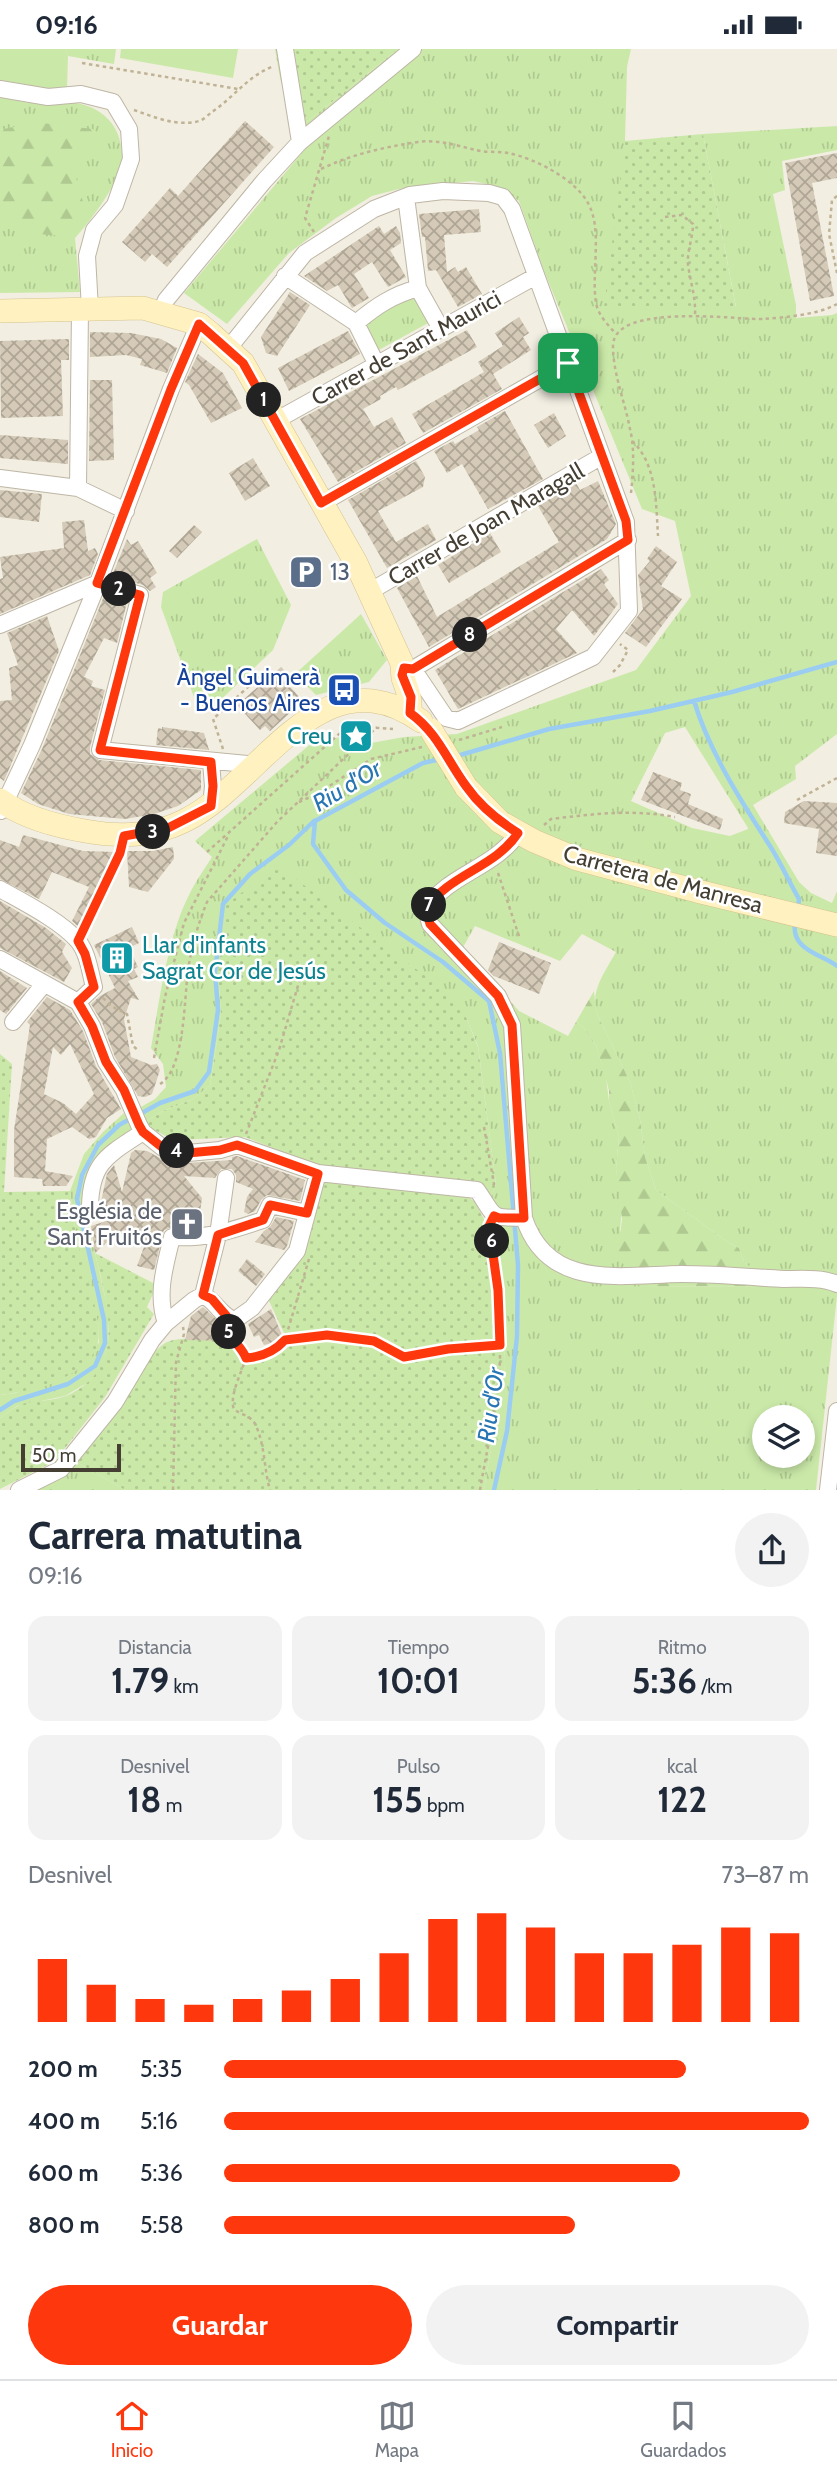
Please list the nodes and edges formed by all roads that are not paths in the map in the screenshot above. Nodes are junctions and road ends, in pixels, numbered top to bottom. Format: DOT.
graph roads {
  1 [pos="414,49"];
  2 [pos="286,55"];
  3 [pos="0,89"];
  4 [pos="300,142"];
  5 [pos="406,197"];
  6 [pos="285,276"];
  7 [pos="536,276"];
  8 [pos="418,288"];
  9 [pos="85,309"];
  10 [pos="0,311"];
  11 [pos="160,313"];
  12 [pos="356,323"];
  13 [pos="199,324"];
  14 [pos="441,329"];
  15 [pos="228,349"];
  16 [pos="568,363"];
  17 [pos="377,365"];
  18 [pos="275,421"];
  19 [pos="602,456"];
  20 [pos="0,478"];
  21 [pos="78,488"];
  22 [pos="321,503"];
  23 [pos="126,511"];
  24 [pos="628,540"];
  25 [pos="97,583"];
  26 [pos="369,592"];
  27 [pos="0,625"];
  28 [pos="406,671"];
  29 [pos="387,703"];
  30 [pos="410,713"];
  31 [pos="211,762"];
  32 [pos="257,765"];
  33 [pos="2,806"];
  34 [pos="211,806"];
  35 [pos="526,837"];
  36 [pos="0,889"];
  37 [pos="826,922"];
  38 [pos="0,959"];
  39 [pos="44,984"];
  40 [pos="78,1002"];
  41 [pos="13,1022"];
  42 [pos="136,1119"];
  43 [pos="318,1174"];
  44 [pos="226,1178"];
  45 [pos="90,1206"];
  46 [pos="307,1213"];
  47 [pos="522,1218"];
  48 [pos="217,1239"];
  49 [pos="837,1284"];
  50 [pos="203,1295"];
  51 [pos="166,1323"];
  52 [pos="837,1411"];
  53 [pos="19,1490"];
  54 [pos="828,1490"];
  1 -- 4 [label="street"];
  2 -- 4 [label="street"];
  3 -- 9 [label="street"];
  4 -- 11 [label="street"];
  5 -- 6 [label="street"];
  5 -- 7 [label="street"];
  5 -- 8 [label="street"];
  6 -- 12 [label="street"];
  6 -- 15 [label="street"];
  7 -- 14 [label="street, Carrer de Sant Maurici"];
  7 -- 16 [label="street"];
  8 -- 12 [label="street"];
  8 -- 14 [label="street"];
  9 -- 10 [label="main road"];
  9 -- 11 [label="main road"];
  9 -- 21 [label="street"];
  11 -- 13 [label="main road"];
  12 -- 17 [label="street"];
  13 -- 15 [label="main road"];
  13 -- 23 [label="street"];
  14 -- 17 [label="street, Carrer de Sant Maurici"];
  15 -- 18 [label="main road"];
  16 -- 19 [label="street"];
  16 -- 22 [label="street"];
  17 -- 18 [label="street, Carrer de Sant Maurici"];
  18 -- 22 [label="main road"];
  19 -- 24 [label="street"];
  19 -- 26 [label="street, Carrer de Joan Maragall"];
  20 -- 21 [label="street"];
  21 -- 23 [label="street"];
  22 -- 26 [label="main road"];
  23 -- 25 [label="street"];
  24 -- 28 [label="street"];
  24 -- 28 [label="street"];
  25 -- 27 [label="street"];
  25 -- 31 [label="street"];
  25 -- 33 [label="street"];
  26 -- 28 [label="main road"];
  28 -- 29 [label="main road"];
  28 -- 30 [label="main road"];
  29 -- 30 [label="main road"];
  29 -- 32 [label="main road"];
  30 -- 35 [label="main road, Carretera de Manresa, bridge"];
  31 -- 32 [label="street"];
  31 -- 34 [label="street"];
  32 -- 34 [label="main road"];
  33 -- 34 [label="main road"];
  35 -- 37 [label="main road, Carretera de Manresa"];
  35 -- 47 [label="street"];
  36 -- 40 [label="street"];
  38 -- 39 [label="street"];
  39 -- 40 [label="street"];
  39 -- 41 [label="street"];
  40 -- 42 [label="street"];
  42 -- 43 [label="street"];
  42 -- 45 [label="street"];
  43 -- 46 [label="street"];
  43 -- 47 [label="street"];
  44 -- 48 [label="street"];
  46 -- 48 [label="street"];
  46 -- 50 [label="street"];
  47 -- 49 [label="street"];
  48 -- 50 [label="street"];
  48 -- 51 [label="street"];
  50 -- 51 [label="street"];
  51 -- 53 [label="street"];
  52 -- 54 [label="street"];
}
